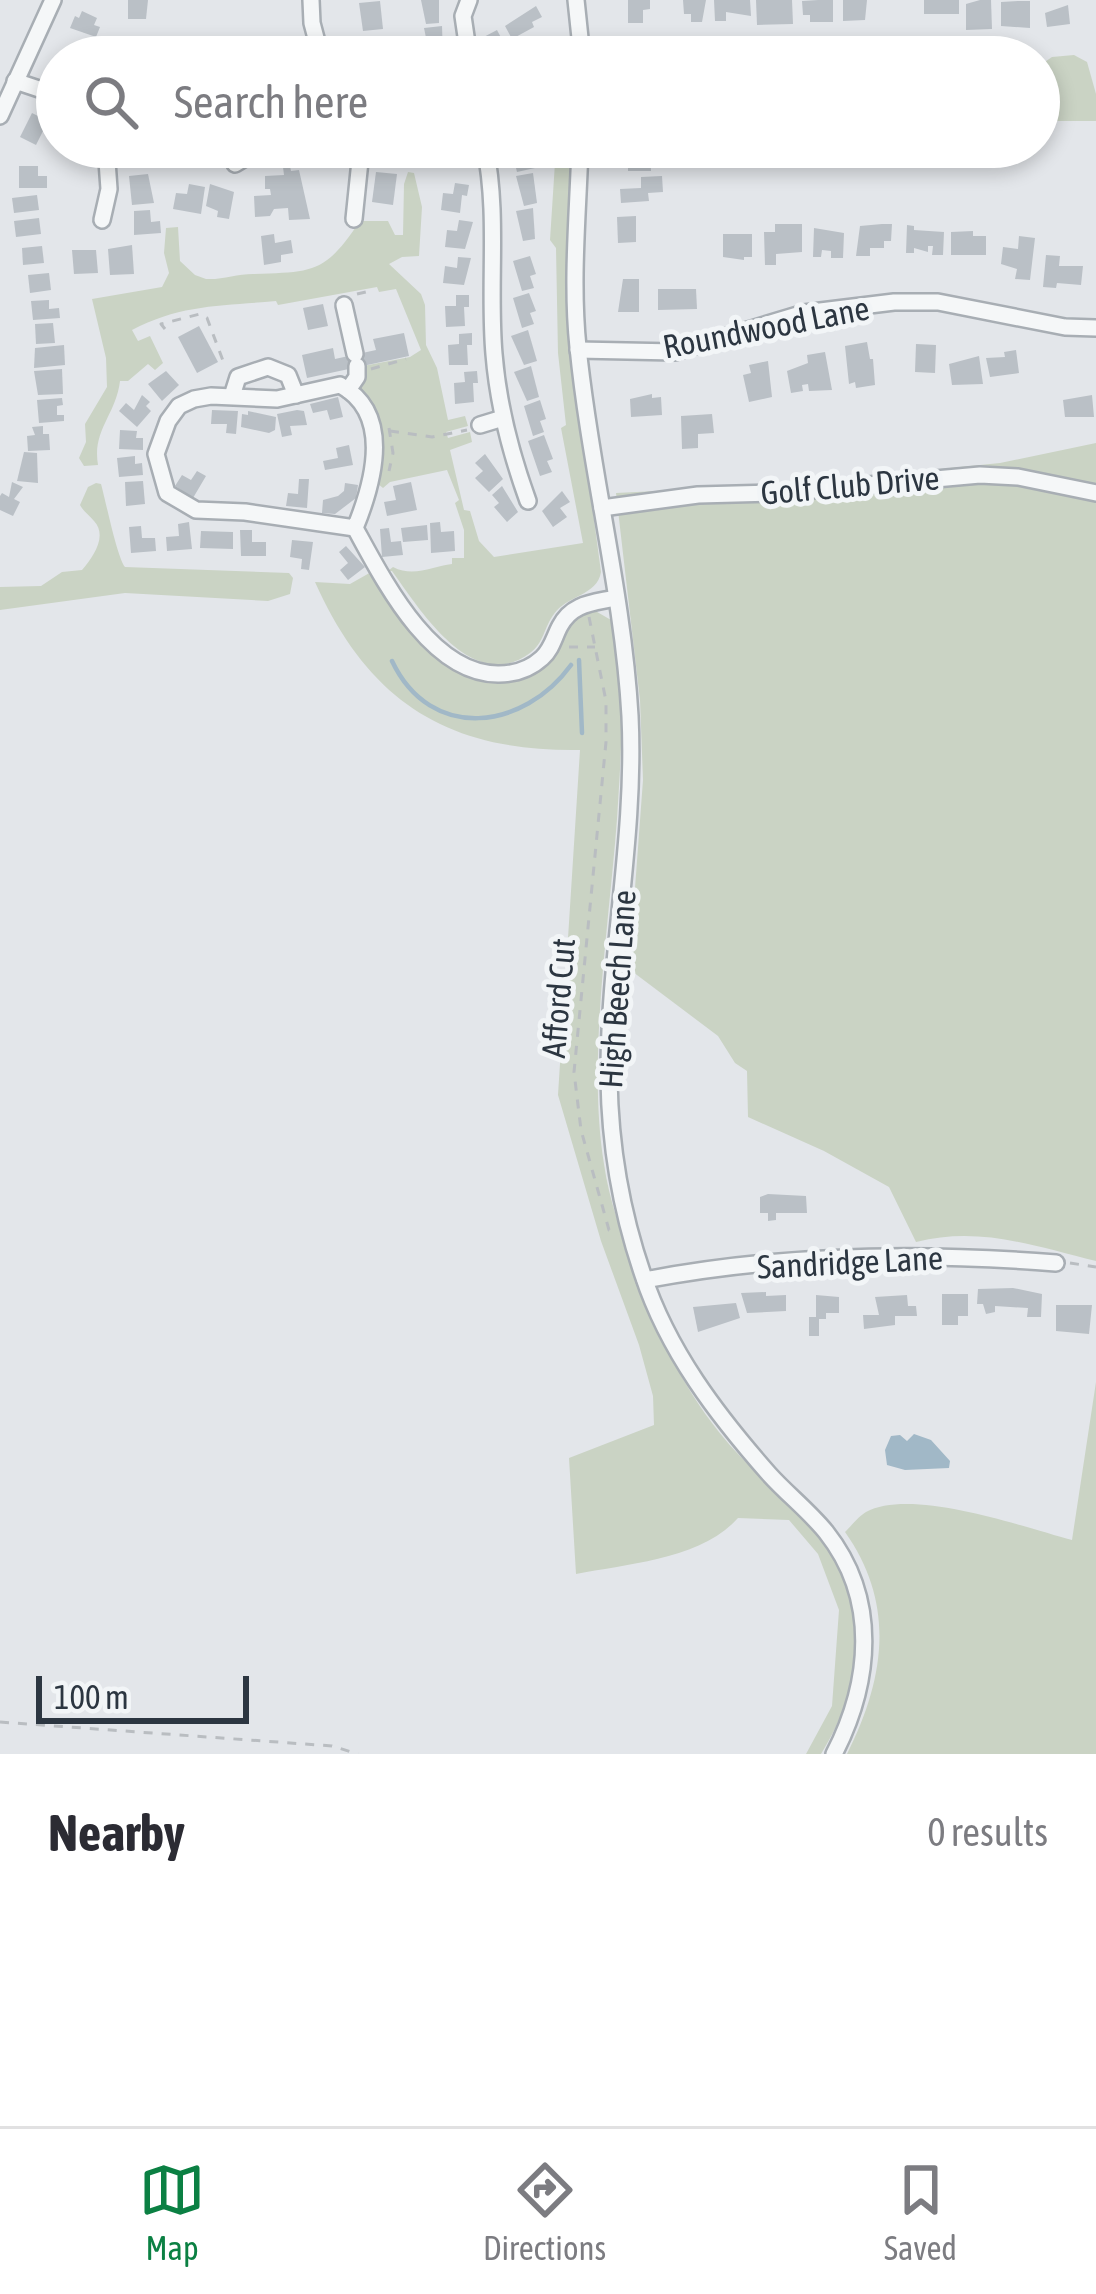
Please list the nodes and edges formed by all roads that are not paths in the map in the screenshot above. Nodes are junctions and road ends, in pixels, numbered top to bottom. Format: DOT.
graph roads {
  1 [pos="53,0"];
  2 [pos="311,0"];
  3 [pos="469,0"];
  4 [pos="576,0"];
  5 [pos="36,36"];
  6 [pos="36,36"];
  7 [pos="315,36"];
  8 [pos="466,36"];
  9 [pos="580,36"];
  10 [pos="15,81"];
  11 [pos="36,88"];
  12 [pos="0,116"];
  13 [pos="108,168"];
  14 [pos="359,168"];
  15 [pos="489,168"];
  16 [pos="580,168"];
  17 [pos="355,219"];
  18 [pos="102,220"];
  19 [pos="344,305"];
  20 [pos="1096,328"];
  21 [pos="578,350"];
  22 [pos="348,390"];
  23 [pos="296,395"];
  24 [pos="232,396"];
  25 [pos="503,418"];
  26 [pos="474,427"];
  27 [pos="1096,493"];
  28 [pos="528,501"];
  29 [pos="602,508"];
  30 [pos="355,528"];
  31 [pos="615,598"];
  32 [pos="1056,1263"];
  33 [pos="645,1280"];
  34 [pos="834,1754"];
  1 -- 5 [label="street"];
  2 -- 7 [label="street"];
  3 -- 8 [label="street"];
  4 -- 9 [label="street"];
  6 -- 10 [label="street"];
  10 -- 11 [label="street"];
  10 -- 12 [label="street"];
  13 -- 18 [label="street"];
  14 -- 17 [label="street"];
  15 -- 25 [label="street"];
  16 -- 21 [label="street, High Beech Lane"];
  19 -- 22 [label="street"];
  20 -- 21 [label="street, Roundwood Lane"];
  21 -- 29 [label="street, High Beech Lane"];
  22 -- 23 [label="street"];
  22 -- 30 [label="street"];
  23 -- 24 [label="street"];
  23 -- 24 [label="street"];
  24 -- 30 [label="street"];
  25 -- 26 [label="street"];
  25 -- 28 [label="street"];
  27 -- 29 [label="street, Golf Club Drive"];
  29 -- 31 [label="street, High Beech Lane"];
  30 -- 31 [label="street"];
  31 -- 33 [label="street, High Beech Lane"];
  32 -- 33 [label="street, Sandridge Lane"];
  33 -- 34 [label="street, High Beech Lane"];
}
